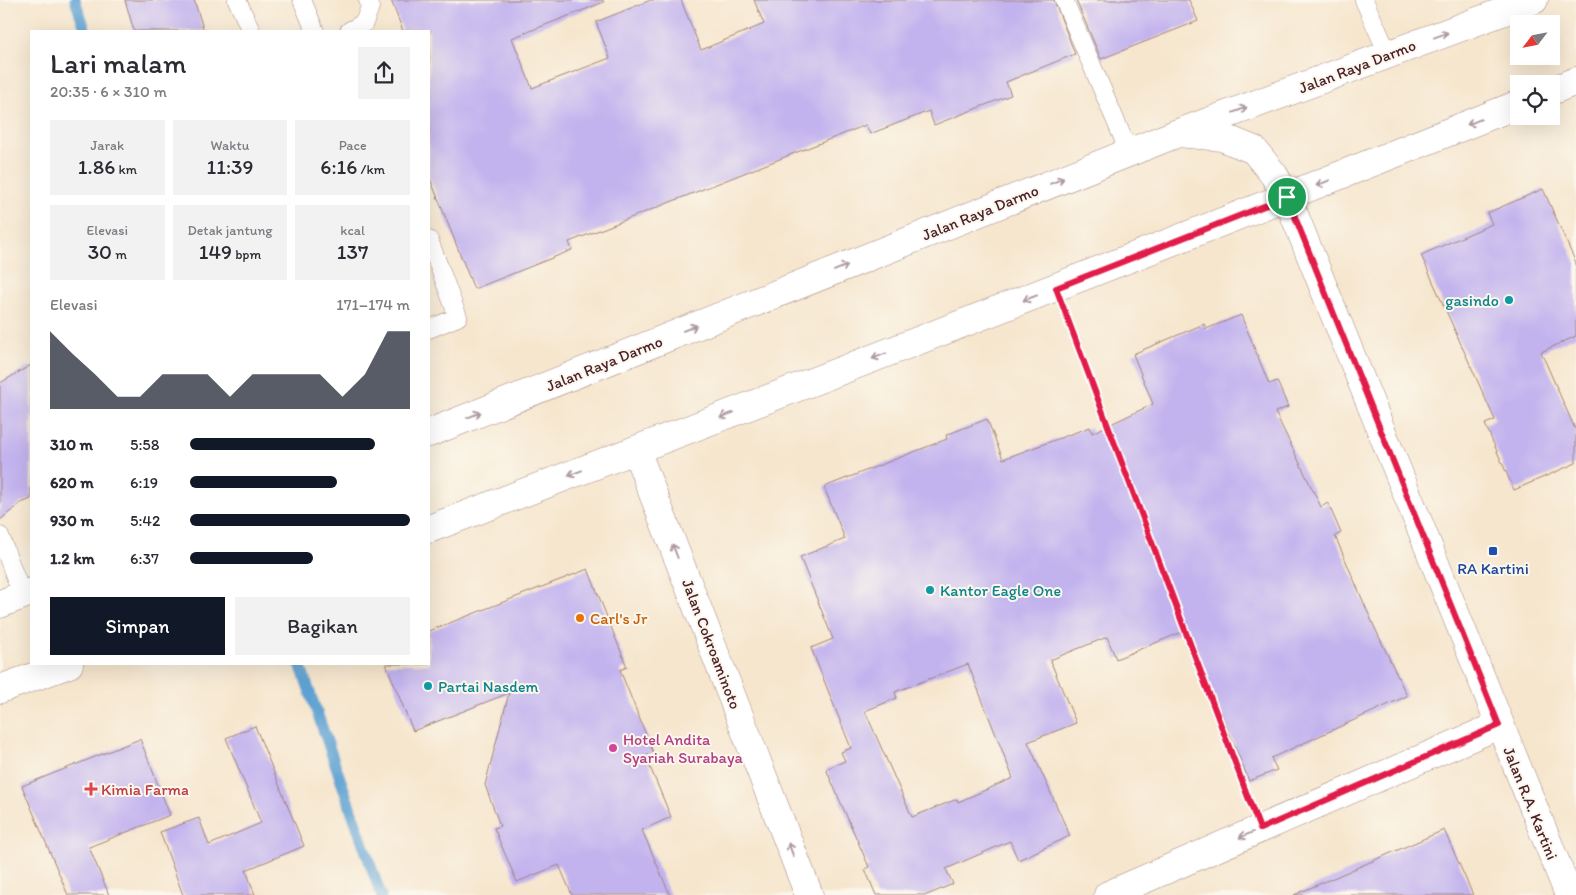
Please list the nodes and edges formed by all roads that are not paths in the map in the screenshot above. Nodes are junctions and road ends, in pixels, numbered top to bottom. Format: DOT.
graph roads {
  1 [pos="237,0"];
  2 [pos="302,0"];
  3 [pos="368,0"];
  4 [pos="1064,0"];
  5 [pos="1364,0"];
  6 [pos="1534,0"];
  7 [pos="251,30"];
  8 [pos="314,30"];
  9 [pos="351,30"];
  10 [pos="1388,54"];
  11 [pos="1576,81"];
  12 [pos="1560,87"];
  13 [pos="1510,108"];
  14 [pos="1178,133"];
  15 [pos="1129,152"];
  16 [pos="1287,197"];
  17 [pos="430,243"];
  18 [pos="430,329"];
  19 [pos="430,433"];
  20 [pos="636,450"];
  21 [pos="430,529"];
  22 [pos="0,536"];
  23 [pos="18,597"];
  24 [pos="66,665"];
  25 [pos="0,689"];
  26 [pos="1499,725"];
  27 [pos="809,895"];
  28 [pos="1108,895"];
  29 [pos="1569,895"];
  1 -- 7 [label="lane"];
  2 -- 8 [label="lane"];
  3 -- 9 [label="lane"];
  4 -- 15 [label="lane"];
  5 -- 10 [label="lane"];
  10 -- 6 [label="main road, Jalan Raya Darmo, one-way"];
  14 -- 10 [label="main road, Jalan Raya Darmo, one-way"];
  11 -- 12 [label="main road"];
  13 -- 16 [label="main road, one-way"];
  14 -- 15 [label="main road, Jalan Raya Darmo"];
  14 -- 16 [label="main road, Jalan R.A. Kartini"];
  19 -- 15 [label="main road, Jalan Raya Darmo, one-way"];
  16 -- 20 [label="main road, one-way"];
  16 -- 26 [label="main road, Jalan R.A. Kartini"];
  17 -- 18 [label="lane"];
  20 -- 21 [label="main road, one-way"];
  27 -- 20 [label="main road, Jalan Cokroaminoto, one-way"];
  22 -- 23 [label="lane"];
  24 -- 25 [label="main road"];
  26 -- 28 [label="main road, one-way"];
  26 -- 29 [label="main road, Jalan R.A. Kartini"];
}
